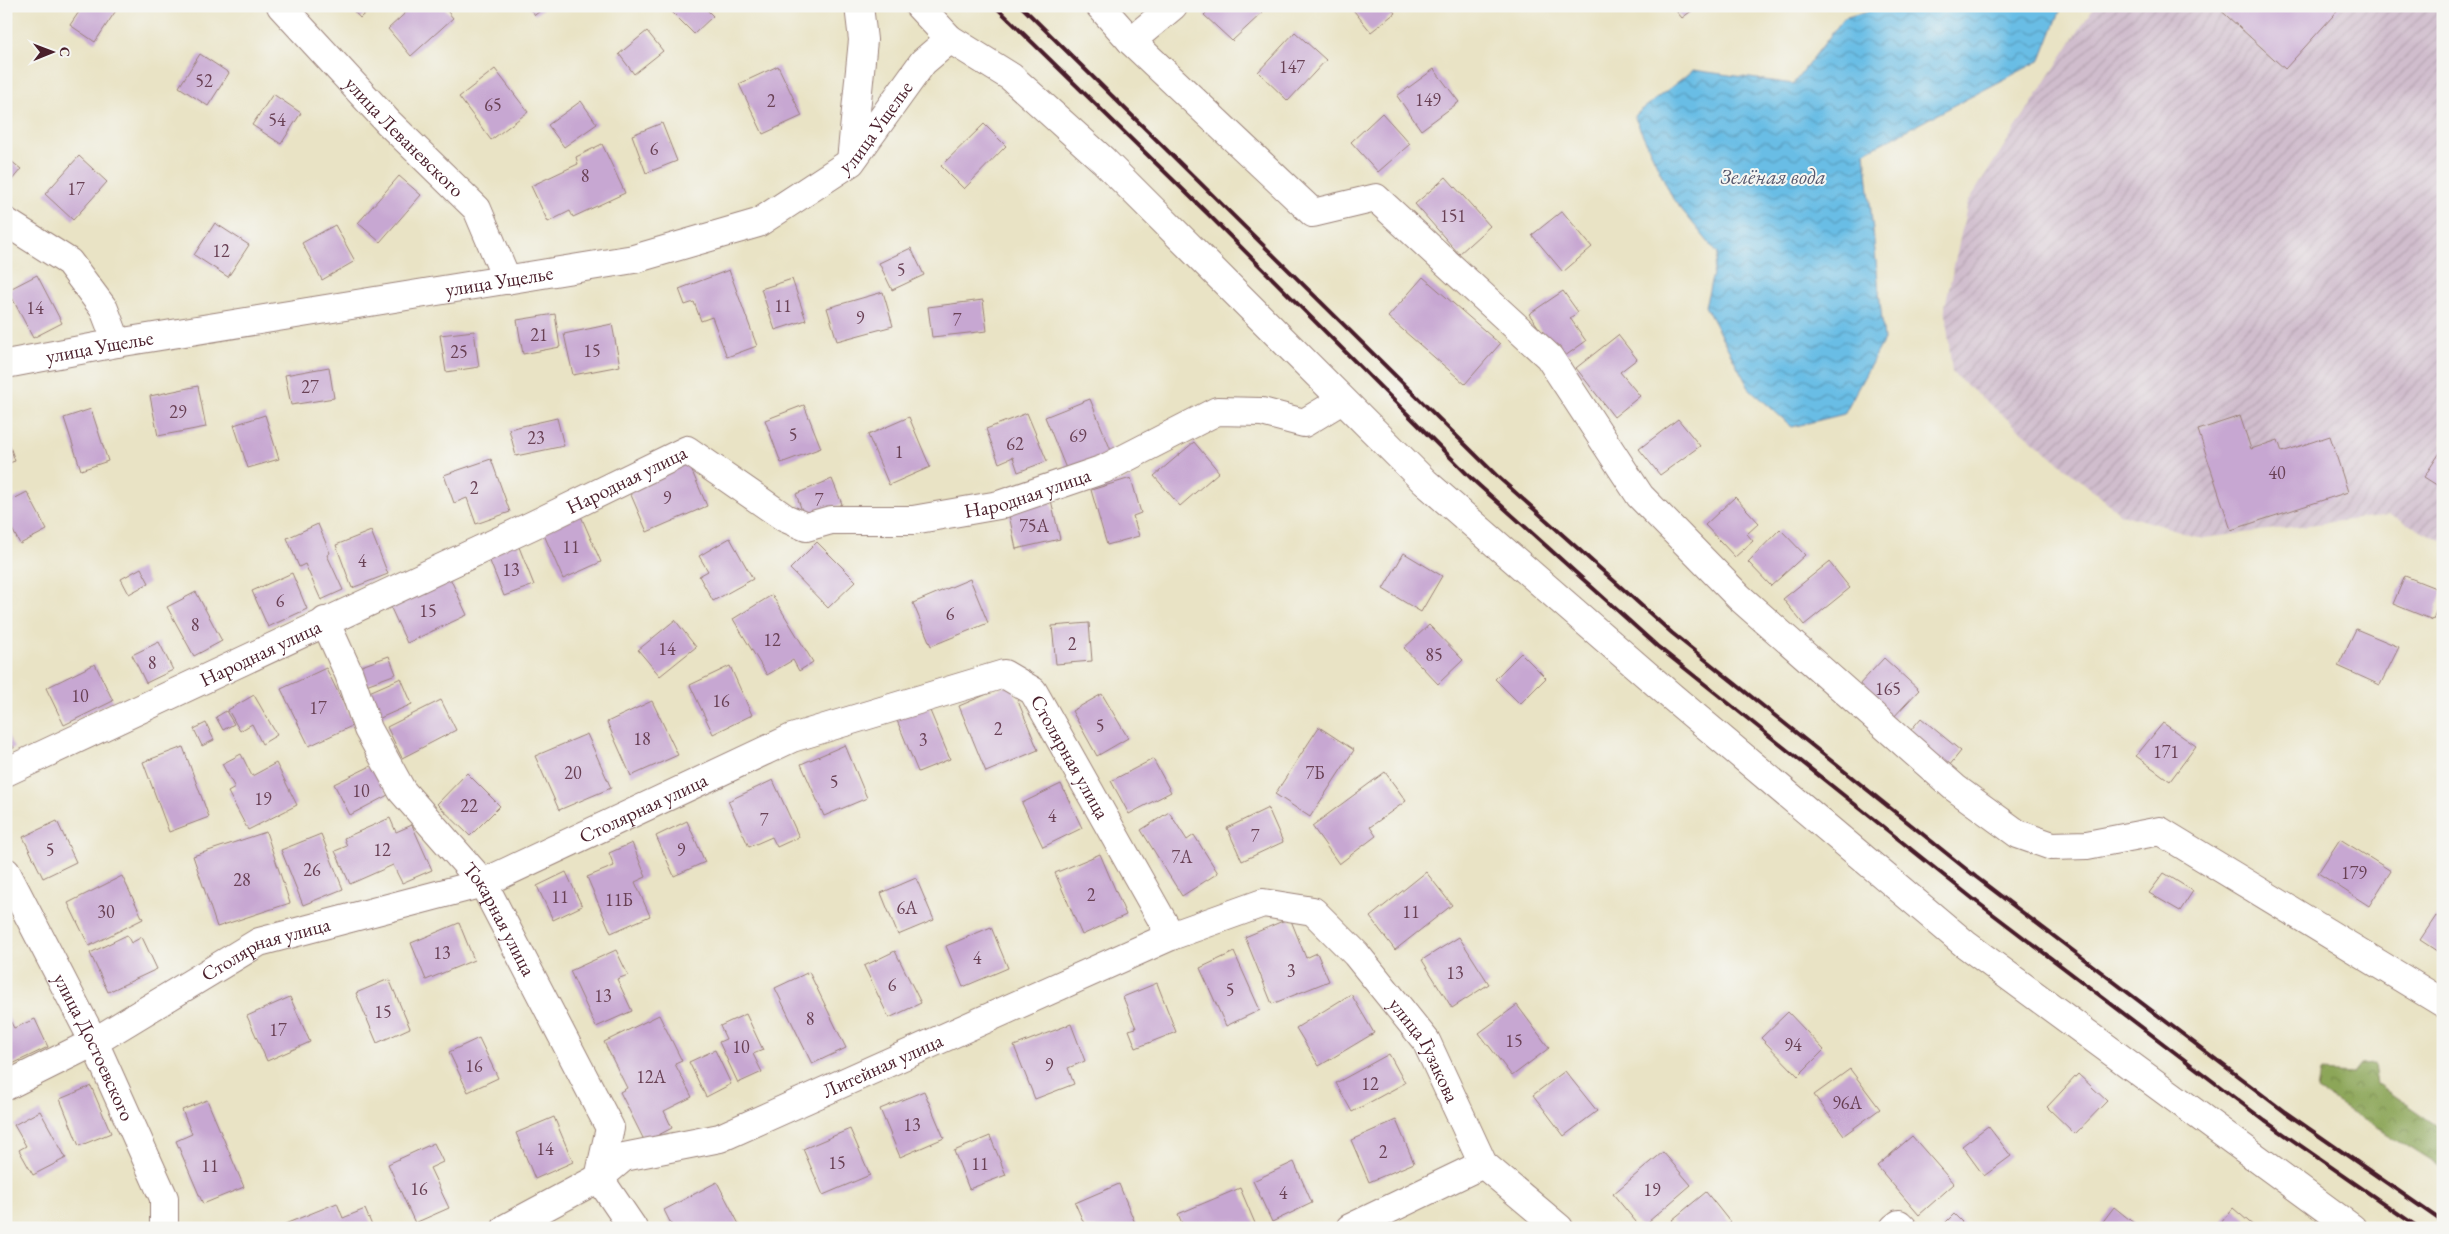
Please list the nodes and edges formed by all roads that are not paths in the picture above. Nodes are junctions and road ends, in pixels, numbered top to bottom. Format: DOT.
graph roads {
  1 [pos="281,6"];
  2 [pos="859,6"];
  3 [pos="919,6"];
  4 [pos="1100,6"];
  5 [pos="1173,6"];
  6 [pos="950,39"];
  7 [pos="1131,41"];
  8 [pos="851,162"];
  9 [pos="6,222"];
  10 [pos="507,280"];
  11 [pos="117,343"];
  12 [pos="6,364"];
  13 [pos="1342,400"];
  14 [pos="325,621"];
  15 [pos="6,772"];
  16 [pos="6,872"];
  17 [pos="483,883"];
  18 [pos="1263,903"];
  19 [pos="1171,936"];
  20 [pos="2443,1003"];
  21 [pos="94,1042"];
  22 [pos="6,1086"];
  23 [pos="1483,1164"];
  24 [pos="599,1178"];
  25 [pos="164,1228"];
  26 [pos="506,1228"];
  27 [pos="632,1228"];
  28 [pos="1350,1228"];
  29 [pos="1559,1228"];
  30 [pos="1894,1228"];
  31 [pos="1903,1228"];
  32 [pos="2352,1228"];
  1 -- 10 [label="street, улица Леваневского"];
  2 -- 8 [label="street"];
  3 -- 6 [label="street"];
  4 -- 7 [label="street"];
  5 -- 7 [label="street"];
  6 -- 8 [label="street, улица Ущелье"];
  6 -- 13 [label="street"];
  7 -- 20 [label="street"];
  8 -- 10 [label="street, улица Ущелье"];
  9 -- 11 [label="street"];
  10 -- 11 [label="street, улица Ущелье"];
  11 -- 12 [label="street, улица Ущелье"];
  13 -- 14 [label="street, Народная улица"];
  13 -- 32 [label="street"];
  14 -- 15 [label="street, Народная улица"];
  14 -- 17 [label="street, Токарная улица"];
  16 -- 21 [label="street, улица Достоевского"];
  17 -- 19 [label="street, Столярная улица"];
  17 -- 21 [label="street, Столярная улица"];
  17 -- 24 [label="street, Токарная улица"];
  18 -- 19 [label="street, Литейная улица"];
  18 -- 23 [label="street, улица Гузакова"];
  19 -- 24 [label="street, Литейная улица"];
  21 -- 22 [label="street, Столярная улица"];
  21 -- 25 [label="street, улица Достоевского"];
  23 -- 28 [label="street"];
  23 -- 29 [label="street, улица Гузакова"];
  24 -- 26 [label="street, Литейная улица"];
  24 -- 27 [label="street"];
  30 -- 31 [label="street"];
}
